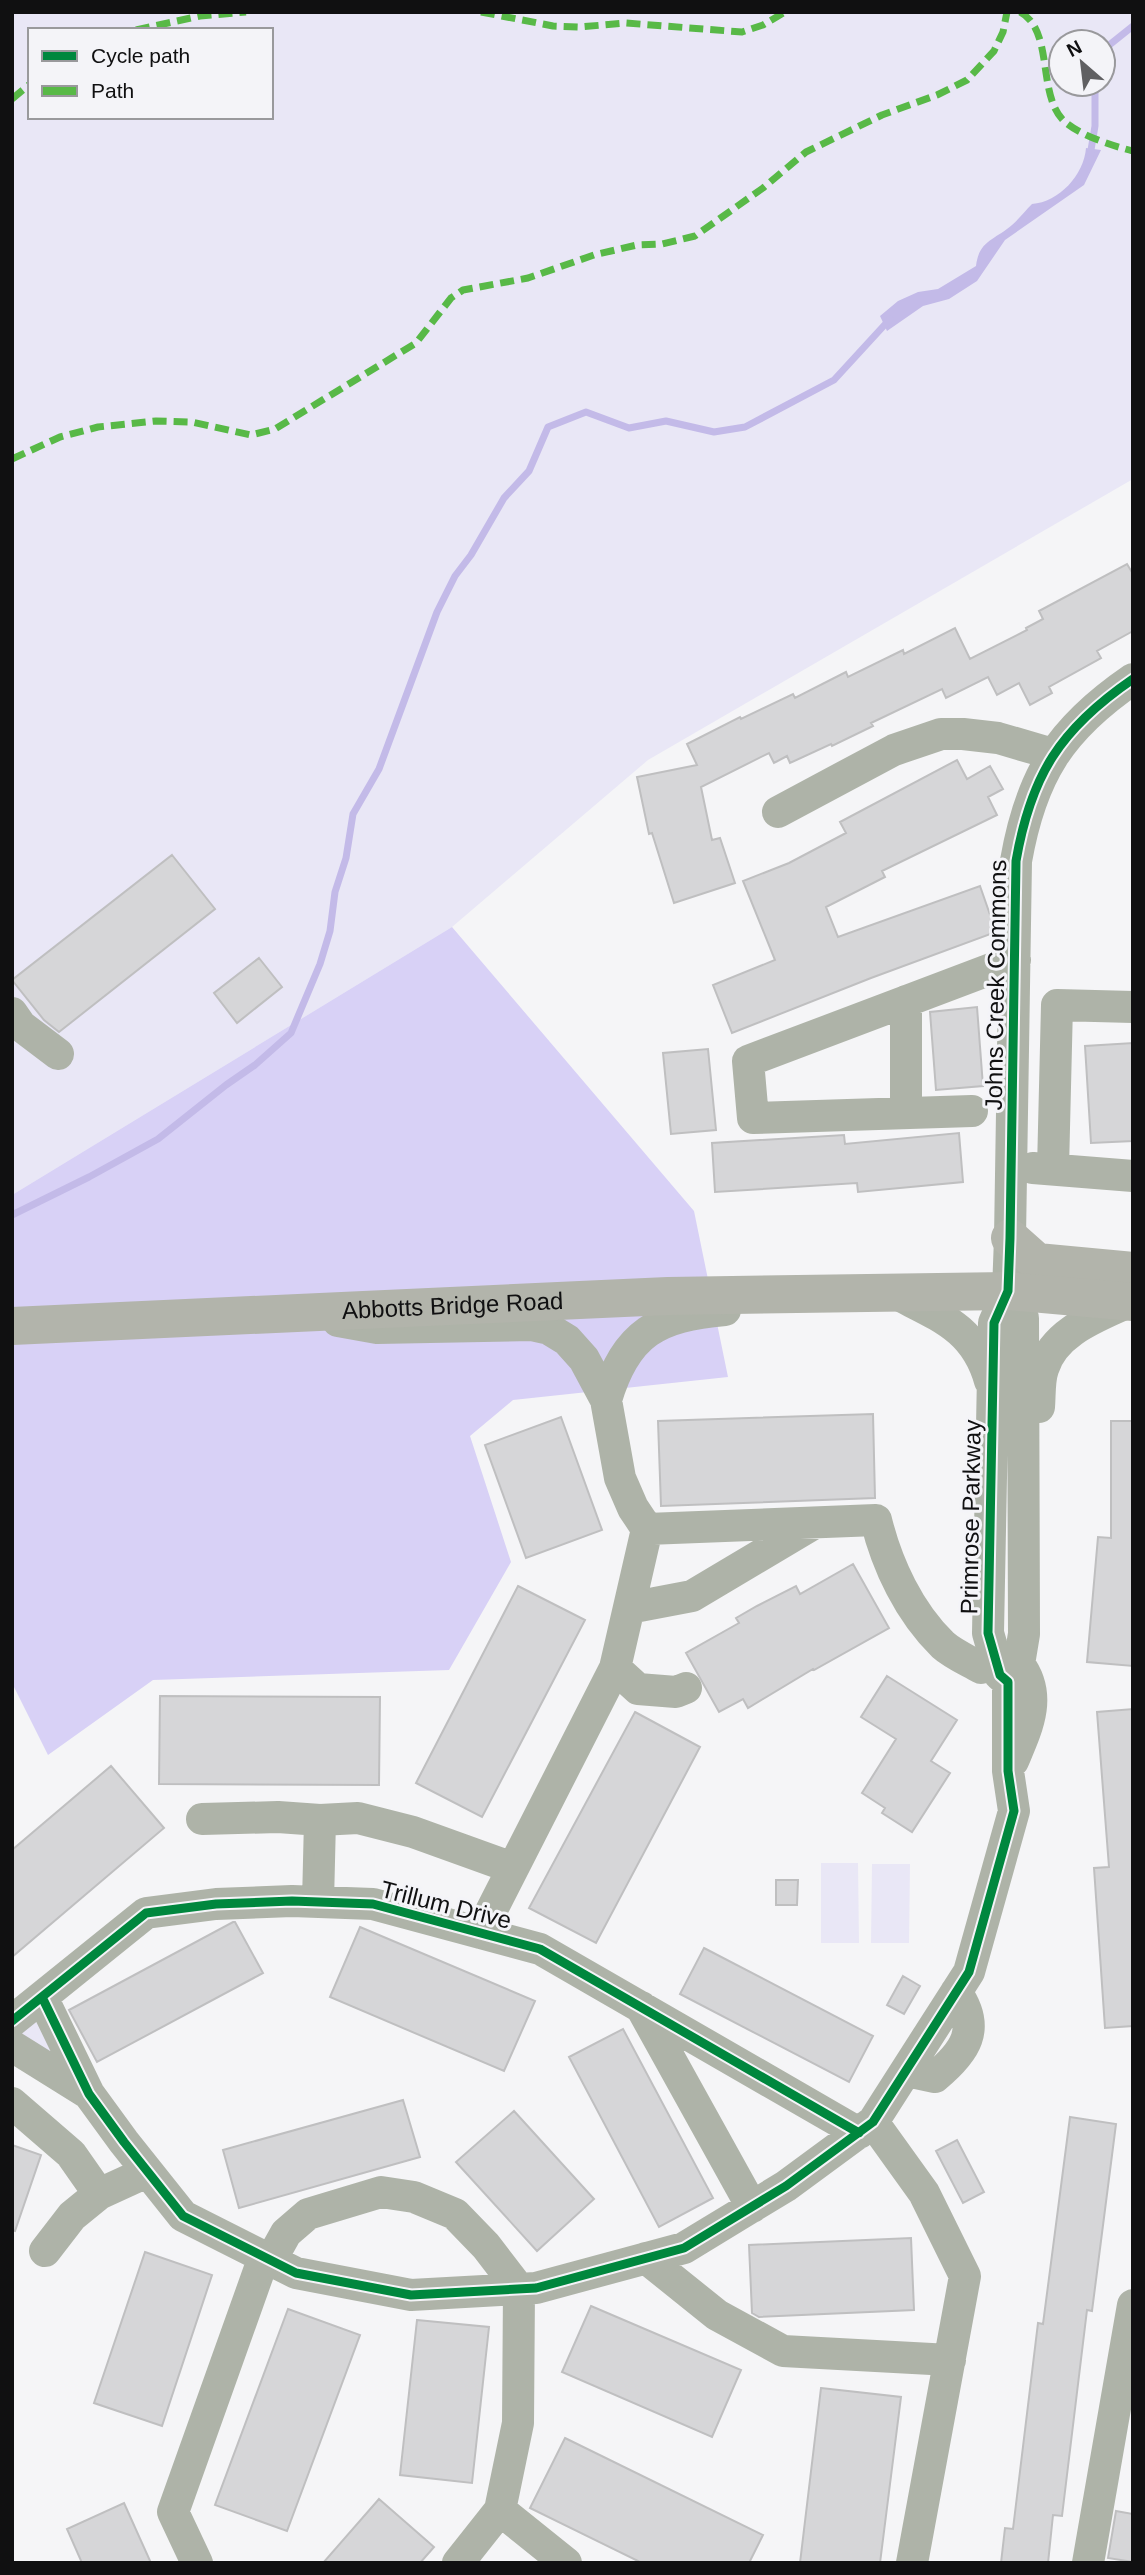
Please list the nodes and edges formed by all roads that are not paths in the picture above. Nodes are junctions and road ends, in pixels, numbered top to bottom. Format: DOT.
graph roads {
  1 [pos="1133,680"];
  2 [pos="1053,754"];
  3 [pos="778,812"];
  4 [pos="1015,960"];
  5 [pos="906,1001"];
  6 [pos="1133,1007"];
  7 [pos="12,1013"];
  8 [pos="58,1054"];
  9 [pos="972,1111"];
  10 [pos="906,1112"];
  11 [pos="1011,1166"];
  12 [pos="1053,1170"];
  13 [pos="1133,1176"];
  14 [pos="1010,1238"];
  15 [pos="892,1291"];
  16 [pos="1008,1291"];
  17 [pos="1132,1291"];
  18 [pos="792,1293"];
  19 [pos="298,1314"];
  20 [pos="12,1326"];
  21 [pos="993,1395"];
  22 [pos="606,1400"];
  23 [pos="1023,1469"];
  24 [pos="816,1522"];
  25 [pos="647,1529"];
  26 [pos="1024,1579"];
  27 [pos="989,1580"];
  28 [pos="629,1608"];
  29 [pos="1005,1667"];
  30 [pos="615,1668"];
  31 [pos="686,1688"];
  32 [pos="202,1819"];
  33 [pos="320,1820"];
  34 [pos="513,1868"];
  35 [pos="318,1902"];
  36 [pos="480,1933"];
  37 [pos="42,1997"];
  38 [pos="641,2007"];
  39 [pos="12,2021"];
  40 [pos="12,2046"];
  41 [pos="89,2094"];
  42 [pos="12,2103"];
  43 [pos="866,2128"];
  44 [pos="147,2172"];
  45 [pos="99,2194"];
  46 [pos="752,2207"];
  47 [pos="45,2251"];
  48 [pos="267,2258"];
  49 [pos="646,2258"];
  50 [pos="519,2289"];
  51 [pos="1133,2305"];
  52 [pos="950,2360"];
  53 [pos="1126,2387"];
  54 [pos="500,2510"];
  55 [pos="197,2563"];
  56 [pos="458,2563"];
  57 [pos="566,2563"];
  58 [pos="912,2563"];
  59 [pos="1088,2563"];
  1 -- 2 [label="street, Johns Creek Commons"];
  2 -- 3 [label="street"];
  2 -- 4 [label="street, Johns Creek Commons"];
  4 -- 5 [label="street"];
  4 -- 11 [label="street, Johns Creek Commons"];
  5 -- 10 [label="street"];
  5 -- 10 [label="street"];
  6 -- 12 [label="street"];
  7 -- 8 [label="street"];
  9 -- 10 [label="street"];
  11 -- 12 [label="street"];
  11 -- 14 [label="street, Johns Creek Commons"];
  12 -- 13 [label="street"];
  14 -- 16 [label="street, Johns Creek Commons"];
  14 -- 17 [label="main road"];
  15 -- 16 [label="main road, Abbotts Bridge Road"];
  15 -- 18 [label="main road, Abbotts Bridge Road"];
  15 -- 21 [label="street"];
  16 -- 17 [label="main road, Abbotts Bridge Road"];
  16 -- 21 [label="street, Primrose Parkway"];
  16 -- 23 [label="street, Primrose Parkway"];
  17 -- 23 [label="street"];
  18 -- 19 [label="main road, Abbotts Bridge Road"];
  18 -- 22 [label="street"];
  19 -- 20 [label="main road, Abbotts Bridge Road"];
  19 -- 22 [label="street"];
  21 -- 27 [label="street, Primrose Parkway"];
  22 -- 25 [label="street"];
  23 -- 26 [label="street, Primrose Parkway"];
  24 -- 25 [label="street"];
  24 -- 28 [label="street"];
  24 -- 29 [label="street"];
  25 -- 28 [label="street"];
  26 -- 27 [label="street"];
  26 -- 29 [label="street, Primrose Parkway"];
  27 -- 29 [label="street, Primrose Parkway"];
  28 -- 30 [label="street"];
  29 -- 43 [label="street, Primrose Parkway"];
  30 -- 31 [label="street"];
  30 -- 34 [label="street"];
  32 -- 33 [label="street"];
  33 -- 34 [label="street"];
  33 -- 35 [label="street"];
  34 -- 36 [label="street"];
  35 -- 36 [label="street, Trillum Drive"];
  35 -- 37 [label="street, Trillum Drive"];
  36 -- 38 [label="street, Trillum Drive"];
  37 -- 39 [label="street, Trillum Drive"];
  37 -- 41 [label="street, Primrose Parkway"];
  38 -- 43 [label="street, Trillum Drive"];
  38 -- 46 [label="street"];
  40 -- 41 [label="street, Primrose Parkway"];
  41 -- 44 [label="street, Primrose Parkway"];
  42 -- 45 [label="street"];
  43 -- 46 [label="street, Primrose Parkway"];
  43 -- 52 [label="street"];
  44 -- 45 [label="street"];
  44 -- 48 [label="street, Primrose Parkway"];
  45 -- 47 [label="street"];
  46 -- 49 [label="street, Primrose Parkway"];
  48 -- 50 [label="street, Primrose Parkway"];
  48 -- 50 [label="street"];
  48 -- 55 [label="street"];
  49 -- 50 [label="street, Primrose Parkway"];
  49 -- 52 [label="street"];
  50 -- 54 [label="street"];
  51 -- 53 [label="street"];
  52 -- 58 [label="street"];
  53 -- 59 [label="street"];
  54 -- 56 [label="street"];
  54 -- 57 [label="street"];
}
